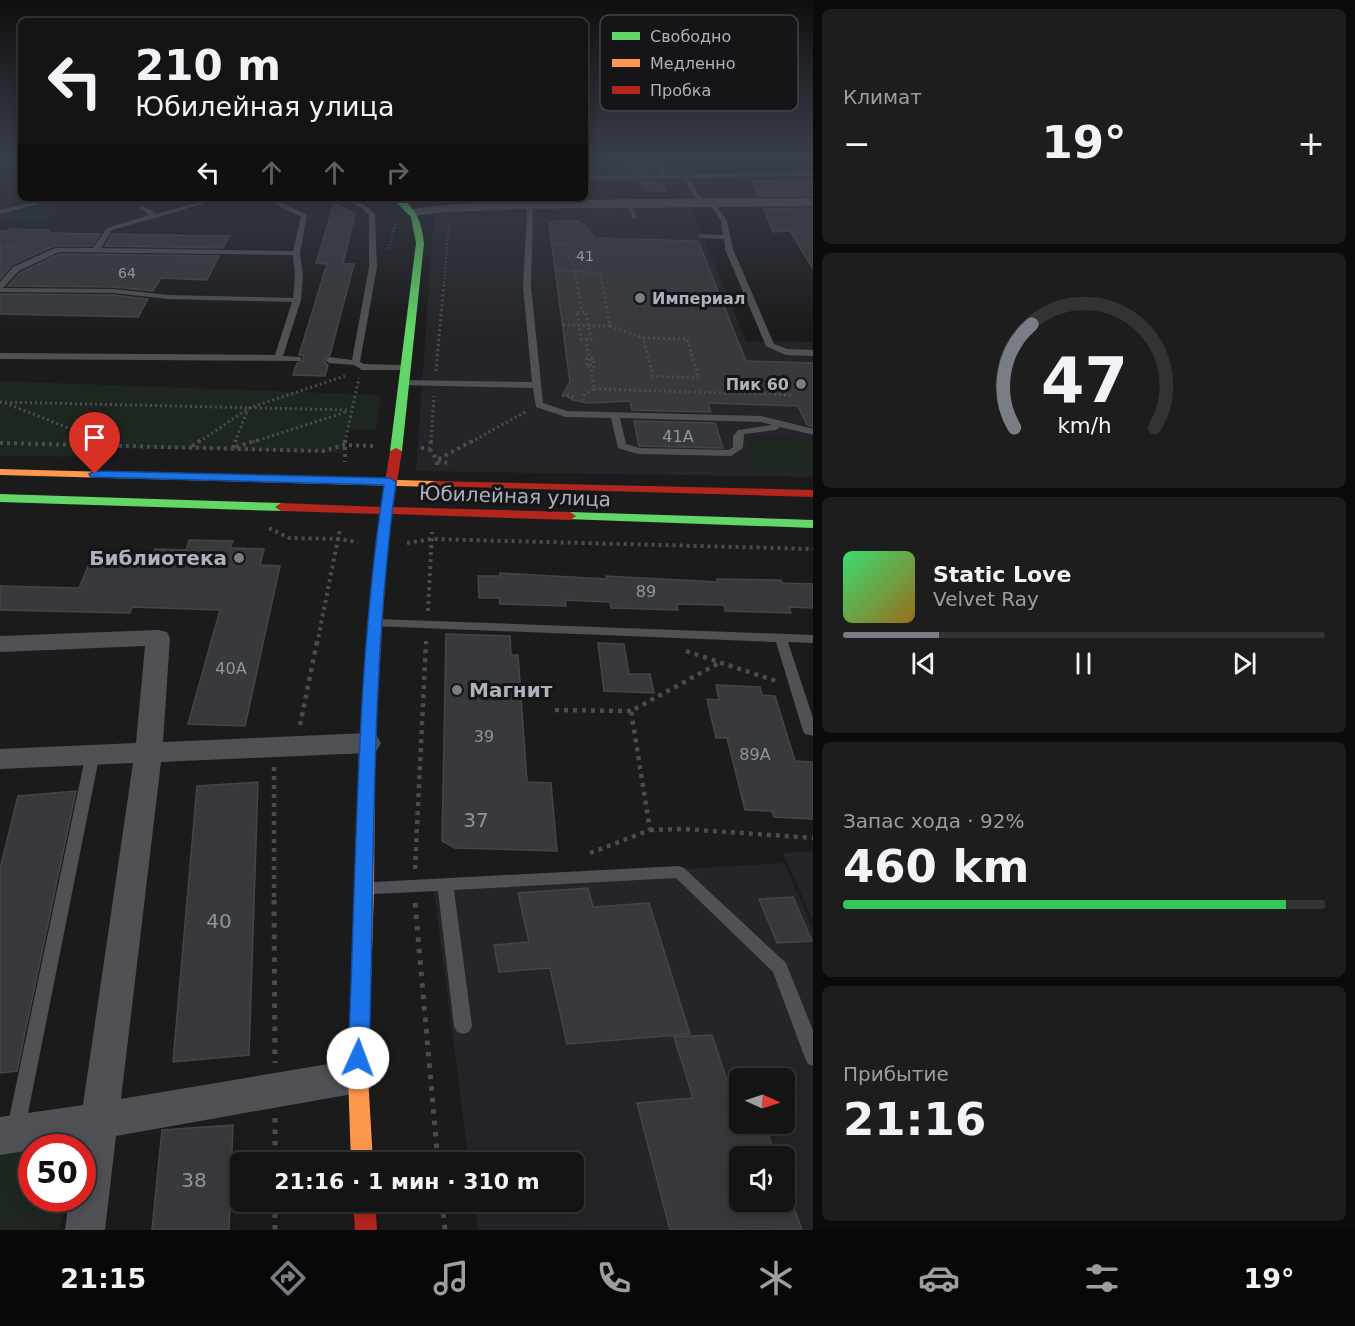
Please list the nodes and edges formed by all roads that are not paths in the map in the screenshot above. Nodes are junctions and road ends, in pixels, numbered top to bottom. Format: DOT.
graph roads {
  1 [pos="155,216"];
  2 [pos="305,216"];
  3 [pos="372,216"];
  4 [pos="415,216"];
  5 [pos="530,216"];
  6 [pos="720,216"];
  7 [pos="701,236"];
  8 [pos="728,237"];
  9 [pos="96,250"];
  10 [pos="296,253"];
  11 [pos="0,272"];
  12 [pos="12,273"];
  13 [pos="0,288"];
  14 [pos="297,300"];
  15 [pos="813,353"];
  16 [pos="0,356"];
  17 [pos="278,358"];
  18 [pos="298,359"];
  19 [pos="329,360"];
  20 [pos="356,363"];
  21 [pos="405,368"];
  22 [pos="402,384"];
  23 [pos="537,385"];
  24 [pos="615,416"];
  25 [pos="789,426"];
  26 [pos="813,432"];
  27 [pos="719,453"];
  28 [pos="0,472"];
  29 [pos="390,482"];
  30 [pos="813,494"];
  31 [pos="0,498"];
  32 [pos="385,511"];
  33 [pos="813,525"];
  34 [pos="375,623"];
  35 [pos="781,638"];
  36 [pos="813,639"];
  37 [pos="0,644"];
  38 [pos="813,731"];
  39 [pos="367,743"];
  40 [pos="149,751"];
  41 [pos="93,753"];
  42 [pos="0,759"];
  43 [pos="445,884"];
  44 [pos="365,889"];
  45 [pos="463,1026"];
  46 [pos="813,1058"];
  47 [pos="358,1076"];
  48 [pos="100,1121"];
  49 [pos="7,1135"];
  50 [pos="362,1152"];
  51 [pos="365,1212"];
  52 [pos="86,1230"];
  53 [pos="366,1230"];
  1 -- 9 [label="lane"];
  2 -- 10 [label="lane"];
  3 -- 20 [label="lane"];
  4 -- 21 [label="main road"];
  5 -- 23 [label="lane"];
  6 -- 8 [label="lane"];
  7 -- 8 [label="lane"];
  8 -- 15 [label="lane"];
  9 -- 10 [label="lane"];
  9 -- 12 [label="lane"];
  10 -- 14 [label="lane"];
  11 -- 12 [label="lane"];
  12 -- 13 [label="lane"];
  13 -- 14 [label="lane"];
  14 -- 17 [label="lane"];
  16 -- 17 [label="lane"];
  17 -- 18 [label="lane"];
  19 -- 20 [label="lane"];
  20 -- 21 [label="lane"];
  21 -- 22 [label="main road"];
  22 -- 23 [label="lane"];
  22 -- 29 [label="main road"];
  23 -- 24 [label="lane"];
  24 -- 25 [label="lane"];
  24 -- 27 [label="lane"];
  24 -- 27 [label="lane"];
  25 -- 26 [label="lane"];
  25 -- 27 [label="lane"];
  28 -- 29 [label="main road, Юбилейная улица"];
  29 -- 30 [label="main road, Юбилейная улица"];
  29 -- 32 [label="main road"];
  31 -- 32 [label="main road, Юбилейная улица"];
  32 -- 33 [label="main road, Юбилейная улица"];
  32 -- 34 [label="main road"];
  34 -- 35 [label="lane"];
  34 -- 39 [label="main road"];
  35 -- 36 [label="lane"];
  35 -- 38 [label="lane"];
  37 -- 40 [label="street"];
  39 -- 40 [label="street"];
  39 -- 44 [label="main road"];
  40 -- 41 [label="street"];
  40 -- 48 [label="street"];
  41 -- 42 [label="street"];
  41 -- 49 [label="lane"];
  43 -- 44 [label="lane"];
  43 -- 45 [label="lane"];
  43 -- 46 [label="lane"];
  44 -- 47 [label="main road"];
  47 -- 48 [label="street"];
  47 -- 50 [label="main road"];
  48 -- 49 [label="street"];
  48 -- 52 [label="street"];
  51 -- 53 [label="main road"];
}
